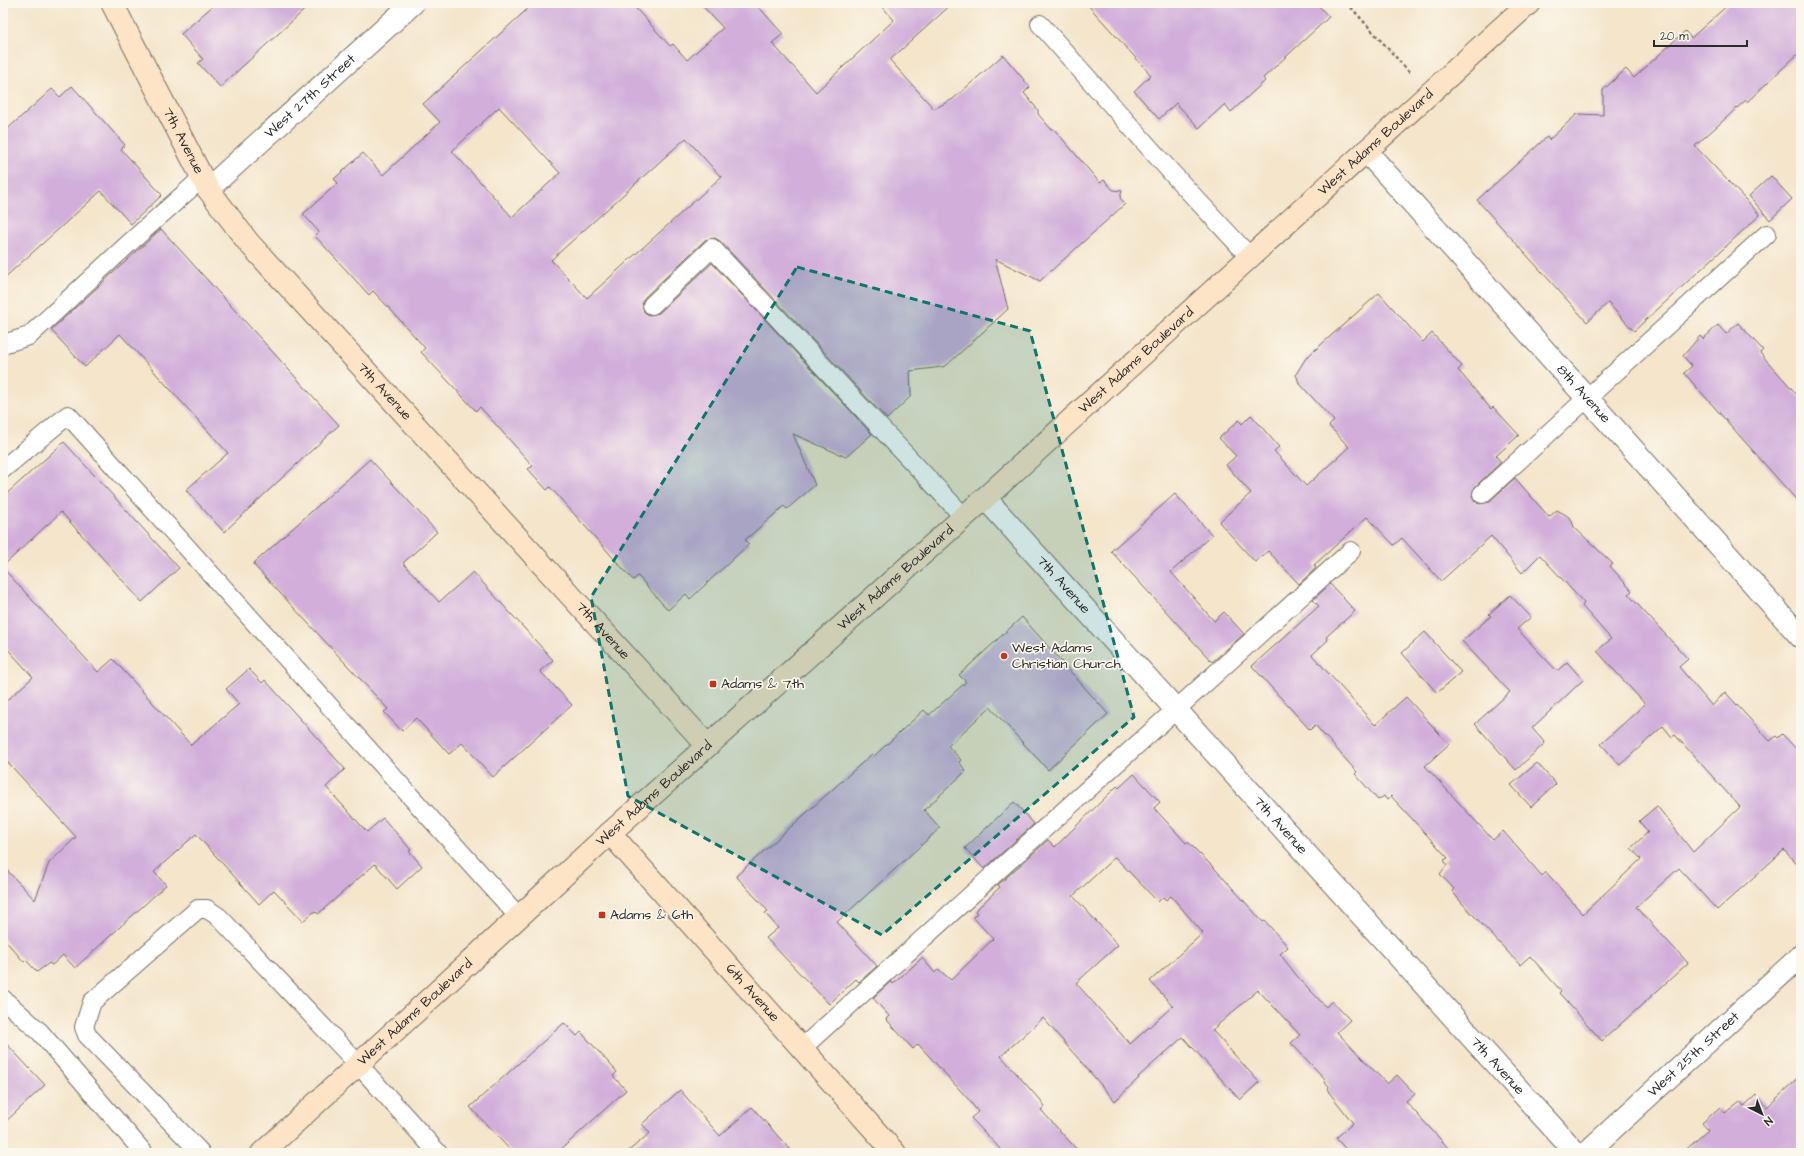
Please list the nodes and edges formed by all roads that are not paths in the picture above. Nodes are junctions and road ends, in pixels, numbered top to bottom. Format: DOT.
graph roads {
  1 [pos="112,3"];
  2 [pos="413,3"];
  3 [pos="1529,3"];
  4 [pos="1040,24"];
  5 [pos="1366,151"];
  6 [pos="205,184"];
  7 [pos="1768,234"];
  8 [pos="1250,257"];
  9 [pos="652,305"];
  10 [pos="3,344"];
  11 [pos="1588,399"];
  12 [pos="3,469"];
  13 [pos="1482,494"];
  14 [pos="985,498"];
  15 [pos="964,517"];
  16 [pos="1351,551"];
  17 [pos="1801,637"];
  18 [pos="1176,709"];
  19 [pos="707,745"];
  20 [pos="610,833"];
  21 [pos="519,917"];
  22 [pos="1801,956"];
  23 [pos="3,999"];
  24 [pos="802,1048"];
  25 [pos="358,1064"];
  26 [pos="144,1153"];
  27 [pos="201,1153"];
  28 [pos="262,1153"];
  29 [pos="438,1153"];
  30 [pos="895,1153"];
  31 [pos="1576,1153"];
  32 [pos="1586,1153"];
  1 -- 6 [label="main road, 7th Avenue"];
  2 -- 6 [label="street, West 27th Street"];
  3 -- 5 [label="main road, West Adams Boulevard"];
  4 -- 8 [label="lane"];
  5 -- 8 [label="main road, West Adams Boulevard"];
  5 -- 11 [label="street, 8th Avenue"];
  6 -- 10 [label="lane"];
  6 -- 19 [label="main road, 7th Avenue"];
  7 -- 11 [label="lane"];
  8 -- 14 [label="main road, West Adams Boulevard"];
  9 -- 15 [label="lane"];
  11 -- 13 [label="lane"];
  11 -- 17 [label="street, 8th Avenue"];
  12 -- 21 [label="lane"];
  14 -- 15 [label="main road, West Adams Boulevard"];
  14 -- 18 [label="street, 7th Avenue"];
  15 -- 19 [label="main road, West Adams Boulevard"];
  16 -- 18 [label="lane"];
  18 -- 24 [label="lane"];
  18 -- 31 [label="street, 7th Avenue"];
  19 -- 20 [label="main road, West Adams Boulevard"];
  20 -- 21 [label="main road, West Adams Boulevard"];
  20 -- 24 [label="main road, 6th Avenue"];
  21 -- 25 [label="main road, West Adams Boulevard"];
  22 -- 32 [label="street, West 25th Street"];
  23 -- 26 [label="lane"];
  24 -- 30 [label="main road, 6th Avenue"];
  25 -- 27 [label="lane"];
  25 -- 28 [label="main road, West Adams Boulevard"];
  25 -- 29 [label="lane"];
}
